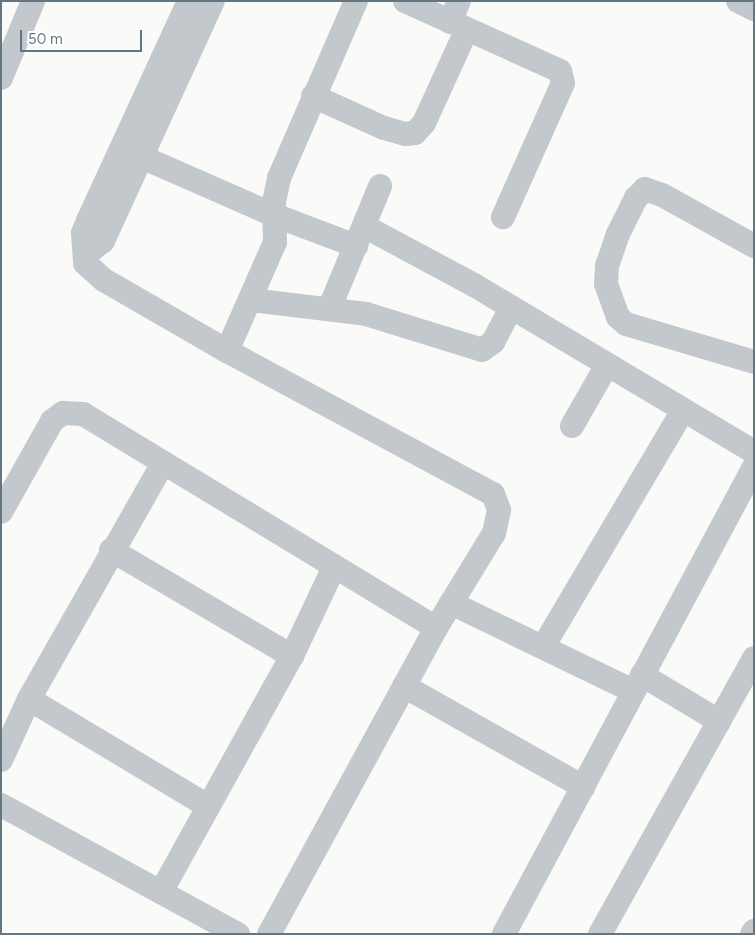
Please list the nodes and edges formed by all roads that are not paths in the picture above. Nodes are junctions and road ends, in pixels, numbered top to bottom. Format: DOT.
graph roads {
  1 [pos="33,1"];
  2 [pos="189,1"];
  3 [pos="213,1"];
  4 [pos="356,1"];
  5 [pos="405,1"];
  6 [pos="738,1"];
  7 [pos="754,9"];
  8 [pos="459,17"];
  9 [pos="2,74"];
  10 [pos="313,96"];
  11 [pos="144,158"];
  12 [pos="380,186"];
  13 [pos="274,215"];
  14 [pos="503,217"];
  15 [pos="360,236"];
  16 [pos="754,246"];
  17 [pos="85,255"];
  18 [pos="251,300"];
  19 [pos="330,307"];
  20 [pos="511,308"];
  21 [pos="227,351"];
  22 [pos="754,362"];
  23 [pos="607,365"];
  24 [pos="683,410"];
  25 [pos="572,426"];
  26 [pos="754,452"];
  27 [pos="163,462"];
  28 [pos="754,468"];
  29 [pos="2,510"];
  30 [pos="111,550"];
  31 [pos="334,567"];
  32 [pos="451,603"];
  33 [pos="436,628"];
  34 [pos="543,648"];
  35 [pos="292,656"];
  36 [pos="754,658"];
  37 [pos="638,683"];
  38 [pos="404,686"];
  39 [pos="29,699"];
  40 [pos="719,721"];
  41 [pos="1,760"];
  42 [pos="582,787"];
  43 [pos="1,805"];
  44 [pos="208,806"];
  45 [pos="161,892"];
  46 [pos="238,934"];
  47 [pos="269,934"];
  48 [pos="504,934"];
  49 [pos="600,934"];
  1 -- 9 [label="street"];
  2 -- 17 [label="street"];
  3 -- 11 [label="street"];
  4 -- 10 [label="street"];
  5 -- 8 [label="street"];
  6 -- 7 [label="street"];
  8 -- 10 [label="street"];
  8 -- 14 [label="street"];
  10 -- 13 [label="street"];
  11 -- 13 [label="street"];
  11 -- 17 [label="street"];
  12 -- 15 [label="street"];
  13 -- 15 [label="street"];
  13 -- 18 [label="street"];
  15 -- 19 [label="street"];
  15 -- 20 [label="street"];
  16 -- 22 [label="street"];
  17 -- 21 [label="street"];
  18 -- 19 [label="street"];
  18 -- 21 [label="street"];
  19 -- 20 [label="street"];
  20 -- 23 [label="street"];
  21 -- 32 [label="street"];
  23 -- 24 [label="street"];
  23 -- 25 [label="street"];
  24 -- 26 [label="street"];
  24 -- 34 [label="street"];
  27 -- 29 [label="street"];
  27 -- 30 [label="street"];
  27 -- 31 [label="street"];
  28 -- 37 [label="street"];
  30 -- 35 [label="street"];
  30 -- 39 [label="street"];
  31 -- 33 [label="street"];
  31 -- 35 [label="street"];
  32 -- 33 [label="street"];
  32 -- 34 [label="street"];
  33 -- 38 [label="street"];
  34 -- 37 [label="street"];
  35 -- 44 [label="street"];
  36 -- 40 [label="street"];
  37 -- 40 [label="street"];
  37 -- 42 [label="street"];
  38 -- 42 [label="street"];
  38 -- 47 [label="street"];
  39 -- 41 [label="street"];
  39 -- 44 [label="street"];
  40 -- 49 [label="street"];
  42 -- 48 [label="street"];
  43 -- 45 [label="street"];
  44 -- 45 [label="street"];
  45 -- 46 [label="street"];
}
